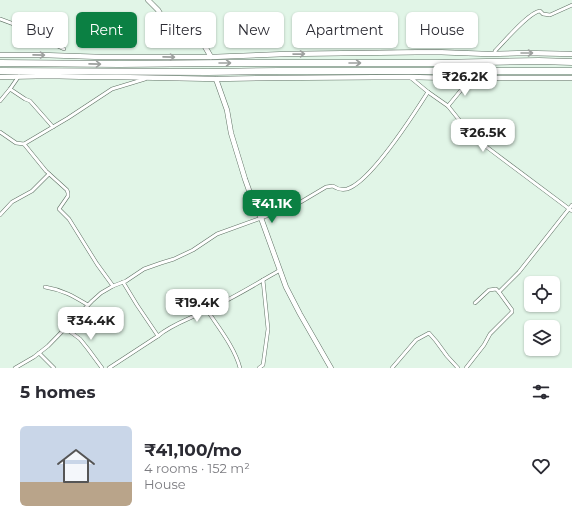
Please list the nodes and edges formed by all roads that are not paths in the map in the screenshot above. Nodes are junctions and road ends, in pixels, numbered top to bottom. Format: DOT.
graph roads {
  1 [pos="148,0"];
  2 [pos="572,6"];
  3 [pos="0,19"];
  4 [pos="64,49"];
  5 [pos="496,51"];
  6 [pos="572,54"];
  7 [pos="0,55"];
  8 [pos="211,57"];
  9 [pos="572,62"];
  10 [pos="0,63"];
  11 [pos="0,71"];
  12 [pos="572,71"];
  13 [pos="19,76"];
  14 [pos="0,77"];
  15 [pos="409,77"];
  16 [pos="147,78"];
  17 [pos="471,78"];
  18 [pos="572,78"];
  19 [pos="216,79"];
  20 [pos="10,89"];
  21 [pos="428,92"];
  22 [pos="0,101"];
  23 [pos="448,106"];
  24 [pos="53,127"];
  25 [pos="0,132"];
  26 [pos="24,144"];
  27 [pos="49,174"];
  28 [pos="572,205"];
  29 [pos="571,210"];
  30 [pos="0,215"];
  31 [pos="261,218"];
  32 [pos="280,270"];
  33 [pos="263,280"];
  34 [pos="123,282"];
  35 [pos="114,286"];
  36 [pos="45,287"];
  37 [pos="500,292"];
  38 [pos="476,303"];
  39 [pos="88,305"];
  40 [pos="208,310"];
  41 [pos="65,328"];
  42 [pos="158,336"];
  43 [pos="39,353"];
  44 [pos="15,368"];
  45 [pos="54,368"];
  46 [pos="102,368"];
  47 [pos="109,368"];
  48 [pos="240,368"];
  49 [pos="259,368"];
  50 [pos="331,368"];
  51 [pos="392,368"];
  52 [pos="458,368"];
  53 [pos="466,368"];
  1 -- 8 [label="street"];
  2 -- 5 [label="street"];
  3 -- 4 [label="street"];
  8 -- 6 [label="street, one-way"];
  7 -- 8 [label="street, one-way"];
  10 -- 9 [label="highway, one-way"];
  11 -- 12 [label="highway"];
  13 -- 14 [label="street"];
  13 -- 16 [label="street"];
  13 -- 20 [label="street"];
  15 -- 17 [label="street"];
  15 -- 19 [label="street"];
  15 -- 21 [label="street"];
  16 -- 19 [label="street"];
  16 -- 24 [label="street"];
  17 -- 18 [label="street"];
  17 -- 23 [label="street"];
  19 -- 31 [label="street"];
  20 -- 22 [label="street"];
  20 -- 24 [label="street"];
  21 -- 23 [label="street"];
  21 -- 31 [label="street"];
  23 -- 29 [label="street"];
  24 -- 26 [label="street"];
  25 -- 26 [label="street"];
  26 -- 27 [label="street"];
  27 -- 30 [label="street"];
  27 -- 35 [label="street"];
  28 -- 29 [label="street"];
  29 -- 37 [label="street"];
  31 -- 32 [label="street"];
  31 -- 34 [label="street"];
  32 -- 33 [label="street"];
  32 -- 50 [label="street"];
  33 -- 40 [label="street"];
  33 -- 49 [label="street"];
  34 -- 35 [label="street"];
  34 -- 42 [label="street"];
  35 -- 39 [label="street"];
  36 -- 39 [label="street"];
  37 -- 38 [label="street"];
  37 -- 53 [label="street"];
  39 -- 41 [label="street"];
  40 -- 42 [label="street"];
  40 -- 48 [label="street"];
  41 -- 43 [label="street"];
  41 -- 46 [label="street"];
  42 -- 47 [label="street"];
  43 -- 44 [label="street"];
  43 -- 45 [label="street"];
  51 -- 52 [label="street"];
}
